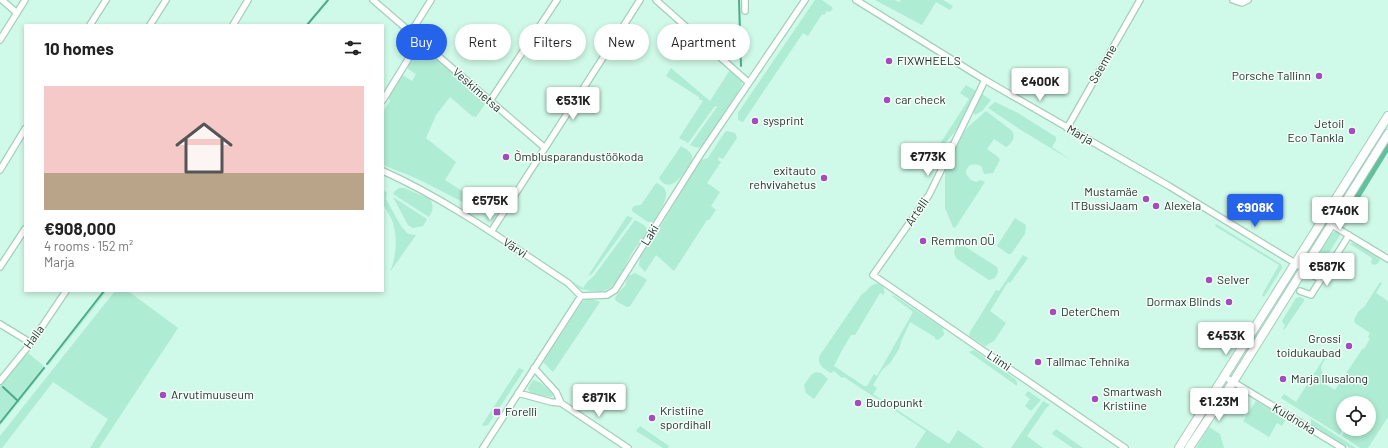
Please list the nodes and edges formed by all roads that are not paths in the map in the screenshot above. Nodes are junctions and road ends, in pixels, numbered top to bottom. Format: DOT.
graph roads {
  1 [pos="2,0"];
  2 [pos="25,0"];
  3 [pos="106,0"];
  4 [pos="166,0"];
  5 [pos="248,0"];
  6 [pos="374,0"];
  7 [pos="431,0"];
  8 [pos="557,0"];
  9 [pos="640,0"];
  10 [pos="656,0"];
  11 [pos="745,0"];
  12 [pos="805,0"];
  13 [pos="856,0"];
  14 [pos="1140,0"];
  15 [pos="1233,0"];
  16 [pos="1248,0"];
  17 [pos="745,11"];
  18 [pos="17,13"];
  19 [pos="91,24"];
  20 [pos="151,24"];
  21 [pos="234,24"];
  22 [pos="402,24"];
  23 [pos="416,24"];
  24 [pos="0,40"];
  25 [pos="408,60"];
  26 [pos="443,60"];
  27 [pos="985,80"];
  28 [pos="748,82"];
  29 [pos="384,98"];
  30 [pos="490,101"];
  31 [pos="1388,116"];
  32 [pos="1067,128"];
  33 [pos="24,131"];
  34 [pos="1388,134"];
  35 [pos="545,148"];
  36 [pos="0,170"];
  37 [pos="384,171"];
  38 [pos="1329,210"];
  39 [pos="1332,225"];
  40 [pos="24,231"];
  41 [pos="491,232"];
  42 [pos="1349,235"];
  43 [pos="1334,259"];
  44 [pos="1388,259"];
  45 [pos="1295,263"];
  46 [pos="0,268"];
  47 [pos="1327,270"];
  48 [pos="1306,271"];
  49 [pos="873,275"];
  50 [pos="1321,280"];
  51 [pos="1300,291"];
  52 [pos="65,292"];
  53 [pos="580,296"];
  54 [pos="0,324"];
  55 [pos="30,343"];
  56 [pos="534,368"];
  57 [pos="1225,377"];
  58 [pos="0,381"];
  59 [pos="1233,382"];
  60 [pos="518,393"];
  61 [pos="561,403"];
  62 [pos="483,448"];
  63 [pos="628,448"];
  64 [pos="1125,448"];
  65 [pos="1179,448"];
  66 [pos="1189,448"];
  67 [pos="1342,448"];
  1 -- 18 [label="street"];
  2 -- 18 [label="street"];
  3 -- 19 [label="street"];
  4 -- 20 [label="street"];
  5 -- 21 [label="street"];
  6 -- 22 [label="street, Veskimetsa"];
  7 -- 23 [label="street"];
  8 -- 30 [label="street"];
  9 -- 35 [label="street"];
  10 -- 28 [label="street"];
  11 -- 17 [label="street"];
  12 -- 28 [label="street, Laki"];
  13 -- 27 [label="street, Marja"];
  14 -- 32 [label="street, Seemne"];
  15 -- 16 [label="street"];
  18 -- 24 [label="street"];
  25 -- 29 [label="street"];
  26 -- 30 [label="street, Veskimetsa"];
  27 -- 32 [label="street, Marja"];
  27 -- 49 [label="street, Artelli"];
  28 -- 53 [label="street, Laki"];
  30 -- 35 [label="street, Veskimetsa"];
  31 -- 38 [label="main road"];
  32 -- 45 [label="street, Marja"];
  33 -- 36 [label="street"];
  34 -- 39 [label="main road"];
  35 -- 41 [label="street"];
  37 -- 41 [label="street, Värvi"];
  38 -- 39 [label="street"];
  38 -- 45 [label="main road"];
  39 -- 42 [label="street"];
  39 -- 48 [label="main road"];
  40 -- 46 [label="street"];
  41 -- 53 [label="street, Värvi"];
  42 -- 43 [label="street"];
  42 -- 44 [label="street"];
  45 -- 48 [label="street, Marja"];
  45 -- 57 [label="main road"];
  47 -- 50 [label="street"];
  48 -- 50 [label="street, Marja"];
  48 -- 59 [label="main road"];
  49 -- 64 [label="street, Liimi"];
  50 -- 51 [label="street"];
  52 -- 55 [label="street, Halla"];
  53 -- 56 [label="street"];
  54 -- 55 [label="street"];
  55 -- 58 [label="street, Halla"];
  56 -- 60 [label="street"];
  56 -- 61 [label="street"];
  57 -- 59 [label="street, Kuldnoka"];
  57 -- 65 [label="main road"];
  59 -- 66 [label="main road"];
  59 -- 67 [label="street, Kuldnoka"];
  60 -- 61 [label="street"];
  60 -- 62 [label="street"];
  61 -- 63 [label="street"];
}
